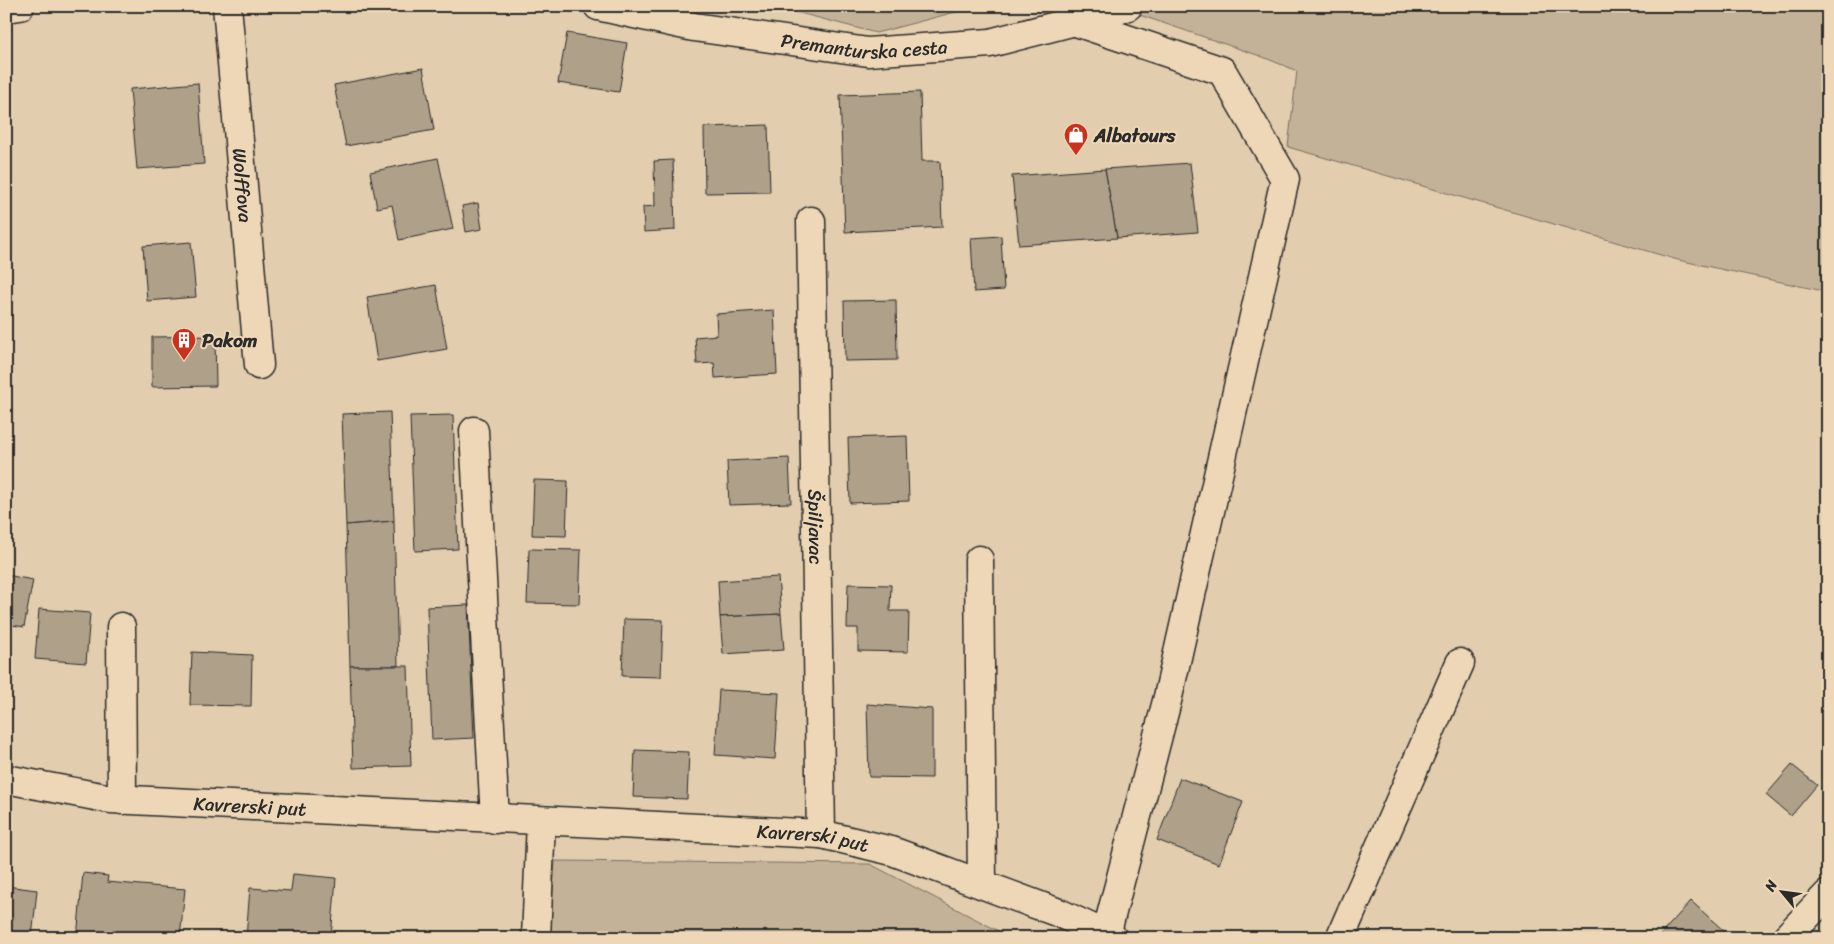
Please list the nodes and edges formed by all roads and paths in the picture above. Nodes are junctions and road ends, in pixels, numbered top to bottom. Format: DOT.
graph roads {
  1 [pos="20,6"];
  2 [pos="227,6"];
  3 [pos="598,6"];
  4 [pos="1128,6"];
  5 [pos="6,8"];
  6 [pos="1073,21"];
  7 [pos="811,221"];
  8 [pos="258,365"];
  9 [pos="474,431"];
  10 [pos="979,560"];
  11 [pos="120,627"];
  12 [pos="1460,663"];
  13 [pos="6,779"];
  14 [pos="122,800"];
  15 [pos="495,819"];
  16 [pos="541,821"];
  17 [pos="821,834"];
  18 [pos="982,884"];
  19 [pos="1828,894"];
  20 [pos="1109,936"];
  21 [pos="536,938"];
  22 [pos="1340,938"];
  23 [pos="1786,938"];
  1 -- 5 [label="street"];
  2 -- 8 [label="street, Wolffova"];
  3 -- 6 [label="street, Premanturska cesta"];
  4 -- 6 [label="street, Premanturska cesta"];
  6 -- 20 [label="street"];
  7 -- 17 [label="street, Špiljavac"];
  9 -- 15 [label="street"];
  10 -- 18 [label="street"];
  11 -- 14 [label="street"];
  12 -- 22 [label="street"];
  13 -- 14 [label="street, Kavrerski put"];
  14 -- 15 [label="street, Kavrerski put"];
  15 -- 16 [label="street, Kavrerski put"];
  16 -- 17 [label="street, Kavrerski put"];
  16 -- 21 [label="street"];
  17 -- 18 [label="street, Kavrerski put"];
  18 -- 20 [label="street, Kavrerski put"];
  19 -- 23 [label="street"];
}
